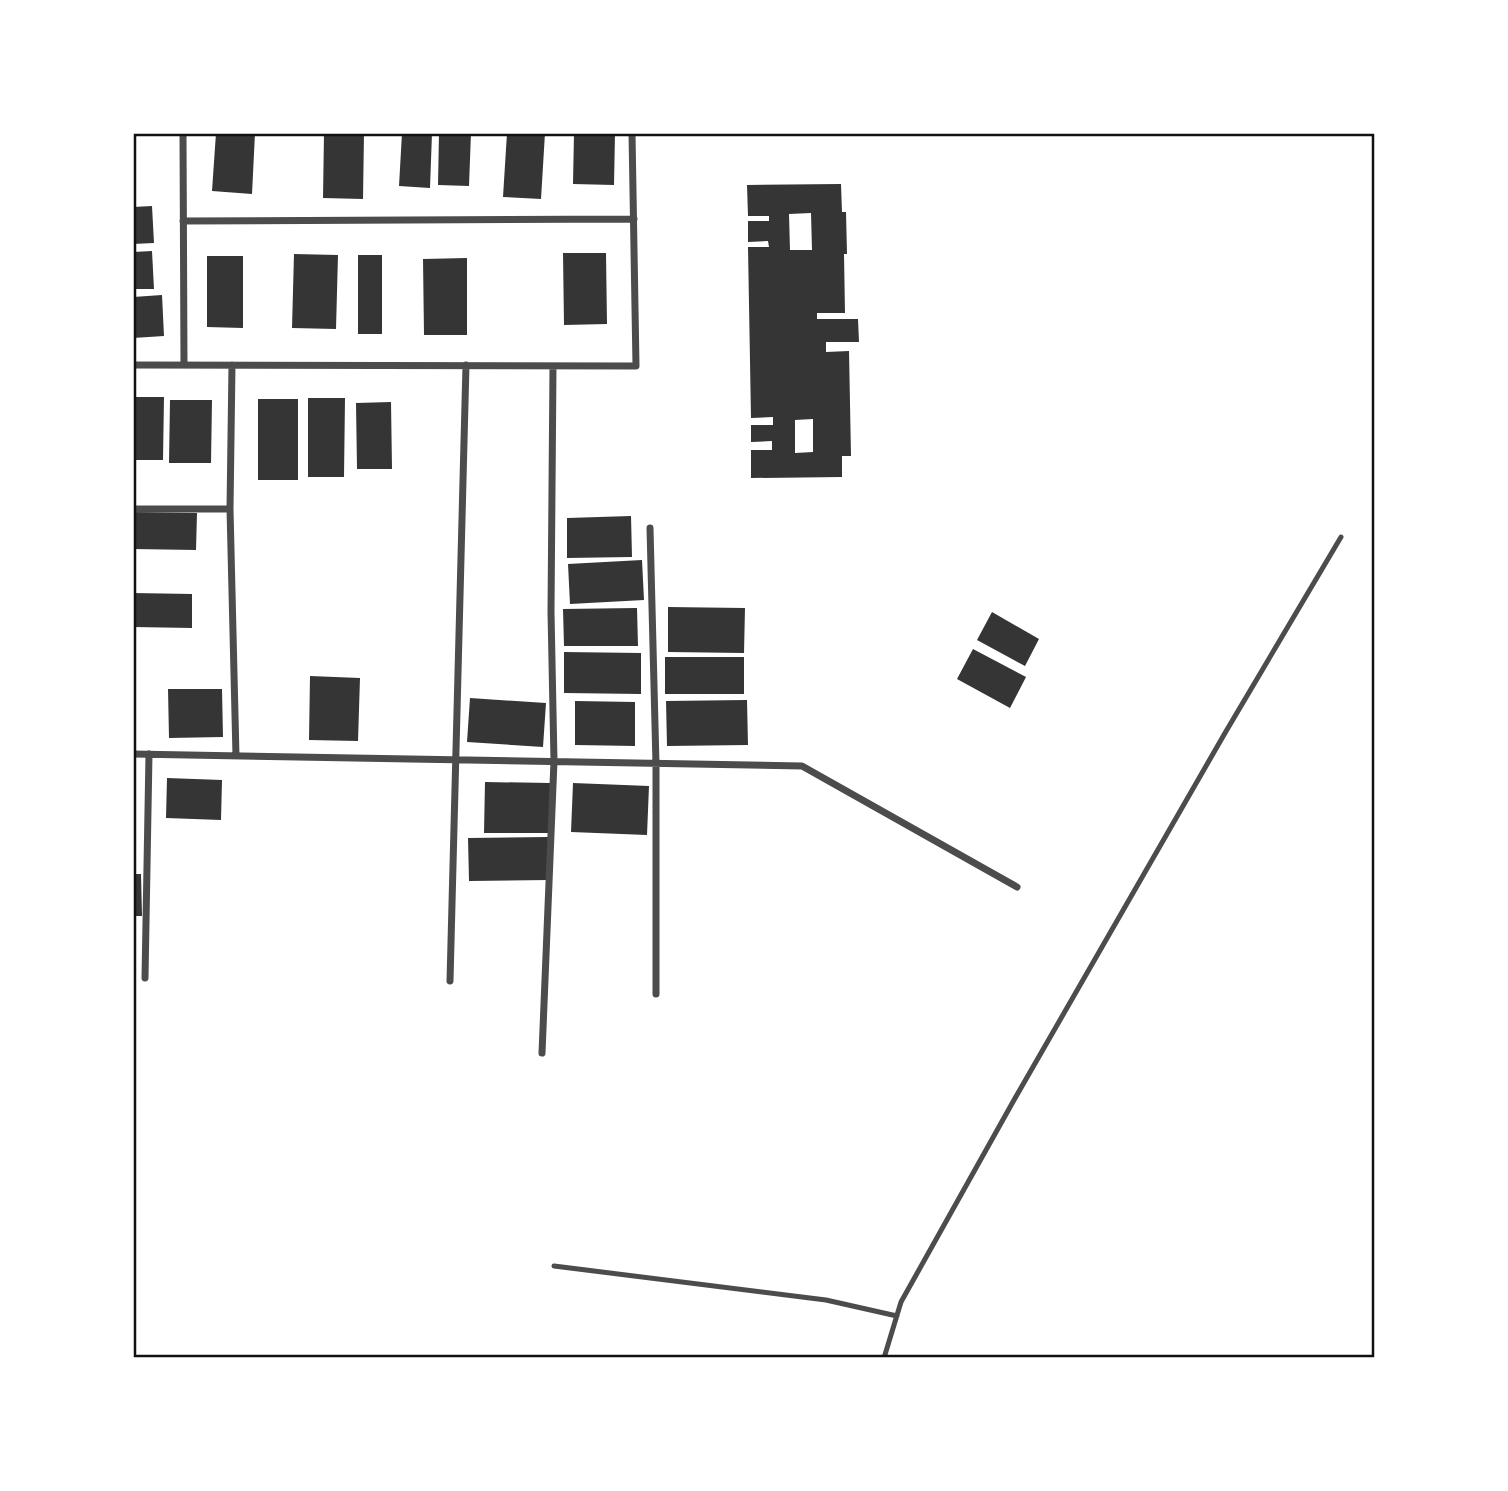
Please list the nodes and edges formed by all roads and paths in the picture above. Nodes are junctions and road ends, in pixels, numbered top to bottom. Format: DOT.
graph roads {
  1 [pos="183,133"];
  2 [pos="632,133"];
  3 [pos="634,219"];
  4 [pos="183,222"];
  5 [pos="133,365"];
  6 [pos="184,365"];
  7 [pos="232,365"];
  8 [pos="466,365"];
  9 [pos="553,366"];
  10 [pos="133,509"];
  11 [pos="230,509"];
  12 [pos="650,528"];
  13 [pos="1341,537"];
  14 [pos="133,754"];
  15 [pos="149,754"];
  16 [pos="236,755"];
  17 [pos="455,760"];
  18 [pos="554,761"];
  19 [pos="656,764"];
  20 [pos="1017,887"];
  21 [pos="145,978"];
  22 [pos="450,981"];
  23 [pos="656,994"];
  24 [pos="542,1053"];
  25 [pos="554,1266"];
  26 [pos="897,1316"];
  27 [pos="884,1358"];
  1 -- 4 [label="street"];
  2 -- 3 [label="street"];
  3 -- 4 [label="street"];
  3 -- 9 [label="street"];
  4 -- 6 [label="street"];
  5 -- 6 [label="street"];
  6 -- 7 [label="street"];
  7 -- 8 [label="street"];
  7 -- 11 [label="street"];
  8 -- 9 [label="street"];
  8 -- 17 [label="street"];
  9 -- 18 [label="street"];
  10 -- 11 [label="street"];
  11 -- 16 [label="street"];
  12 -- 19 [label="street"];
  13 -- 26 [label="lane"];
  14 -- 15 [label="street"];
  15 -- 16 [label="street"];
  15 -- 21 [label="street"];
  16 -- 17 [label="street"];
  17 -- 18 [label="street"];
  17 -- 22 [label="street"];
  18 -- 19 [label="street"];
  18 -- 24 [label="street"];
  19 -- 20 [label="street"];
  19 -- 23 [label="street"];
  25 -- 26 [label="lane"];
  26 -- 27 [label="lane"];
}
